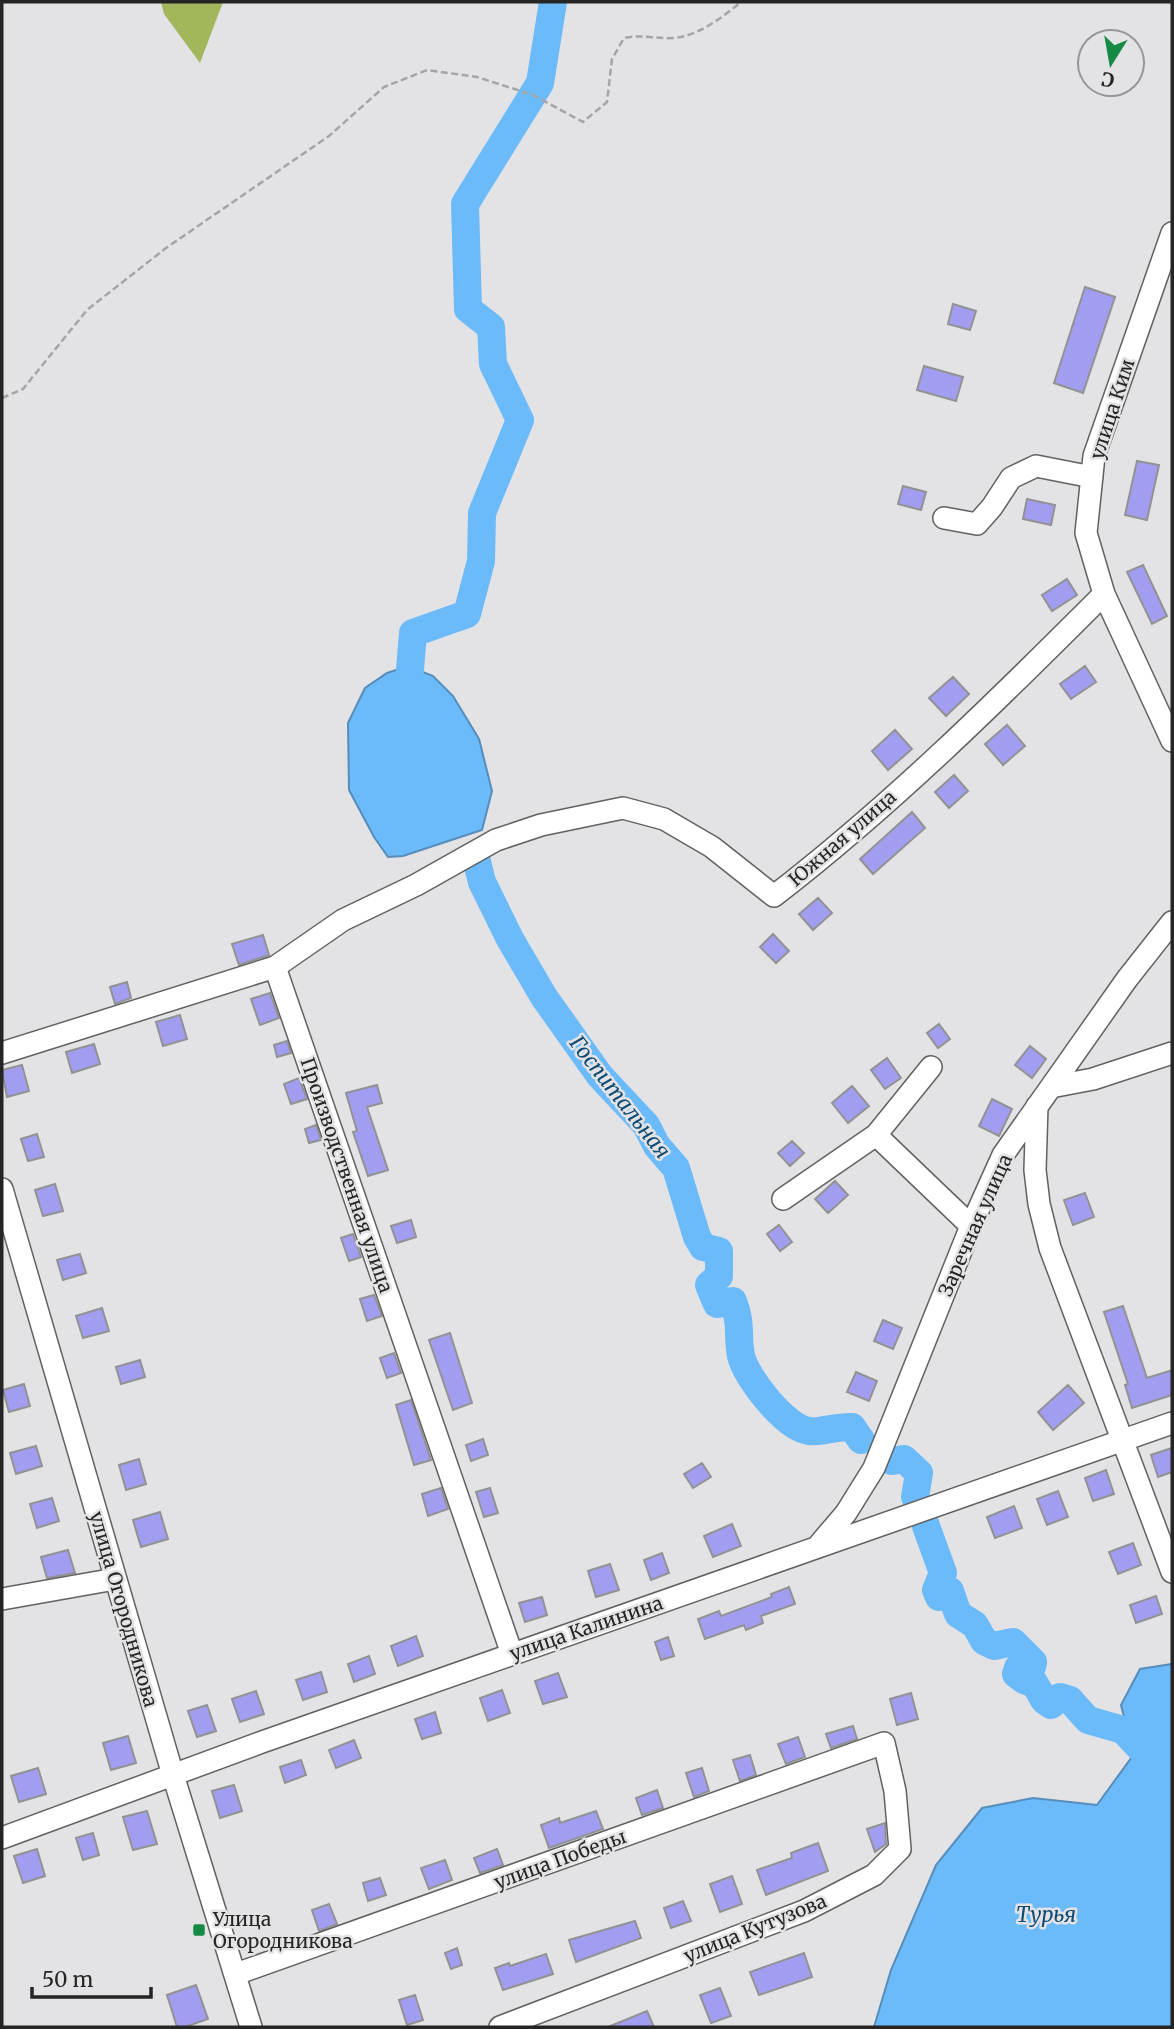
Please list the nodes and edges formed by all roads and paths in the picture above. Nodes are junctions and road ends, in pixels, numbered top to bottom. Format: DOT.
graph roads {
  1 [pos="741,2"];
  2 [pos="1172,233"];
  3 [pos="2,398"];
  4 [pos="1092,477"];
  5 [pos="944,518"];
  6 [pos="1104,594"];
  7 [pos="1172,741"];
  8 [pos="1172,922"];
  9 [pos="275,967"];
  10 [pos="2,1053"];
  11 [pos="1172,1053"];
  12 [pos="931,1067"];
  13 [pos="1051,1087"];
  14 [pos="1037,1106"];
  15 [pos="876,1135"];
  16 [pos="2,1189"];
  17 [pos="783,1199"];
  18 [pos="6,1218"];
  19 [pos="971,1226"];
  20 [pos="1172,1423"];
  21 [pos="1124,1440"];
  22 [pos="816,1549"];
  23 [pos="1172,1572"];
  24 [pos="116,1579"];
  25 [pos="2,1599"];
  26 [pos="512,1654"];
  27 [pos="884,1743"];
  28 [pos="173,1775"];
  29 [pos="2,1838"];
  30 [pos="236,1974"];
  31 [pos="251,2027"];
  32 [pos="500,2027"];
  1 -- 3 [label="path"];
  2 -- 4 [label="street, улица Ким"];
  4 -- 5 [label="street"];
  4 -- 6 [label="street, улица Ким"];
  6 -- 7 [label="street, улица Ким"];
  6 -- 9 [label="street, Южная улица"];
  8 -- 13 [label="street, Заречная улица"];
  9 -- 10 [label="street"];
  9 -- 26 [label="street, Производственная улица"];
  11 -- 13 [label="street"];
  12 -- 15 [label="street"];
  13 -- 14 [label="street, Заречная улица"];
  14 -- 19 [label="street, Заречная улица"];
  14 -- 21 [label="street"];
  15 -- 17 [label="street"];
  15 -- 19 [label="street"];
  16 -- 18 [label="street, улица Огородникова"];
  18 -- 24 [label="street, улица Огородникова"];
  19 -- 22 [label="street, Заречная улица"];
  20 -- 21 [label="street, улица Калинина"];
  21 -- 22 [label="street, улица Калинина"];
  21 -- 23 [label="street"];
  22 -- 26 [label="street, улица Калинина"];
  24 -- 25 [label="street"];
  24 -- 28 [label="street, улица Огородникова"];
  26 -- 28 [label="street, улица Калинина"];
  27 -- 30 [label="street, улица Победы"];
  27 -- 32 [label="street, улица Кутузова"];
  28 -- 29 [label="street, улица Калинина"];
  28 -- 30 [label="street, улица Огородникова"];
  30 -- 31 [label="street, улица Огородникова"];
}
